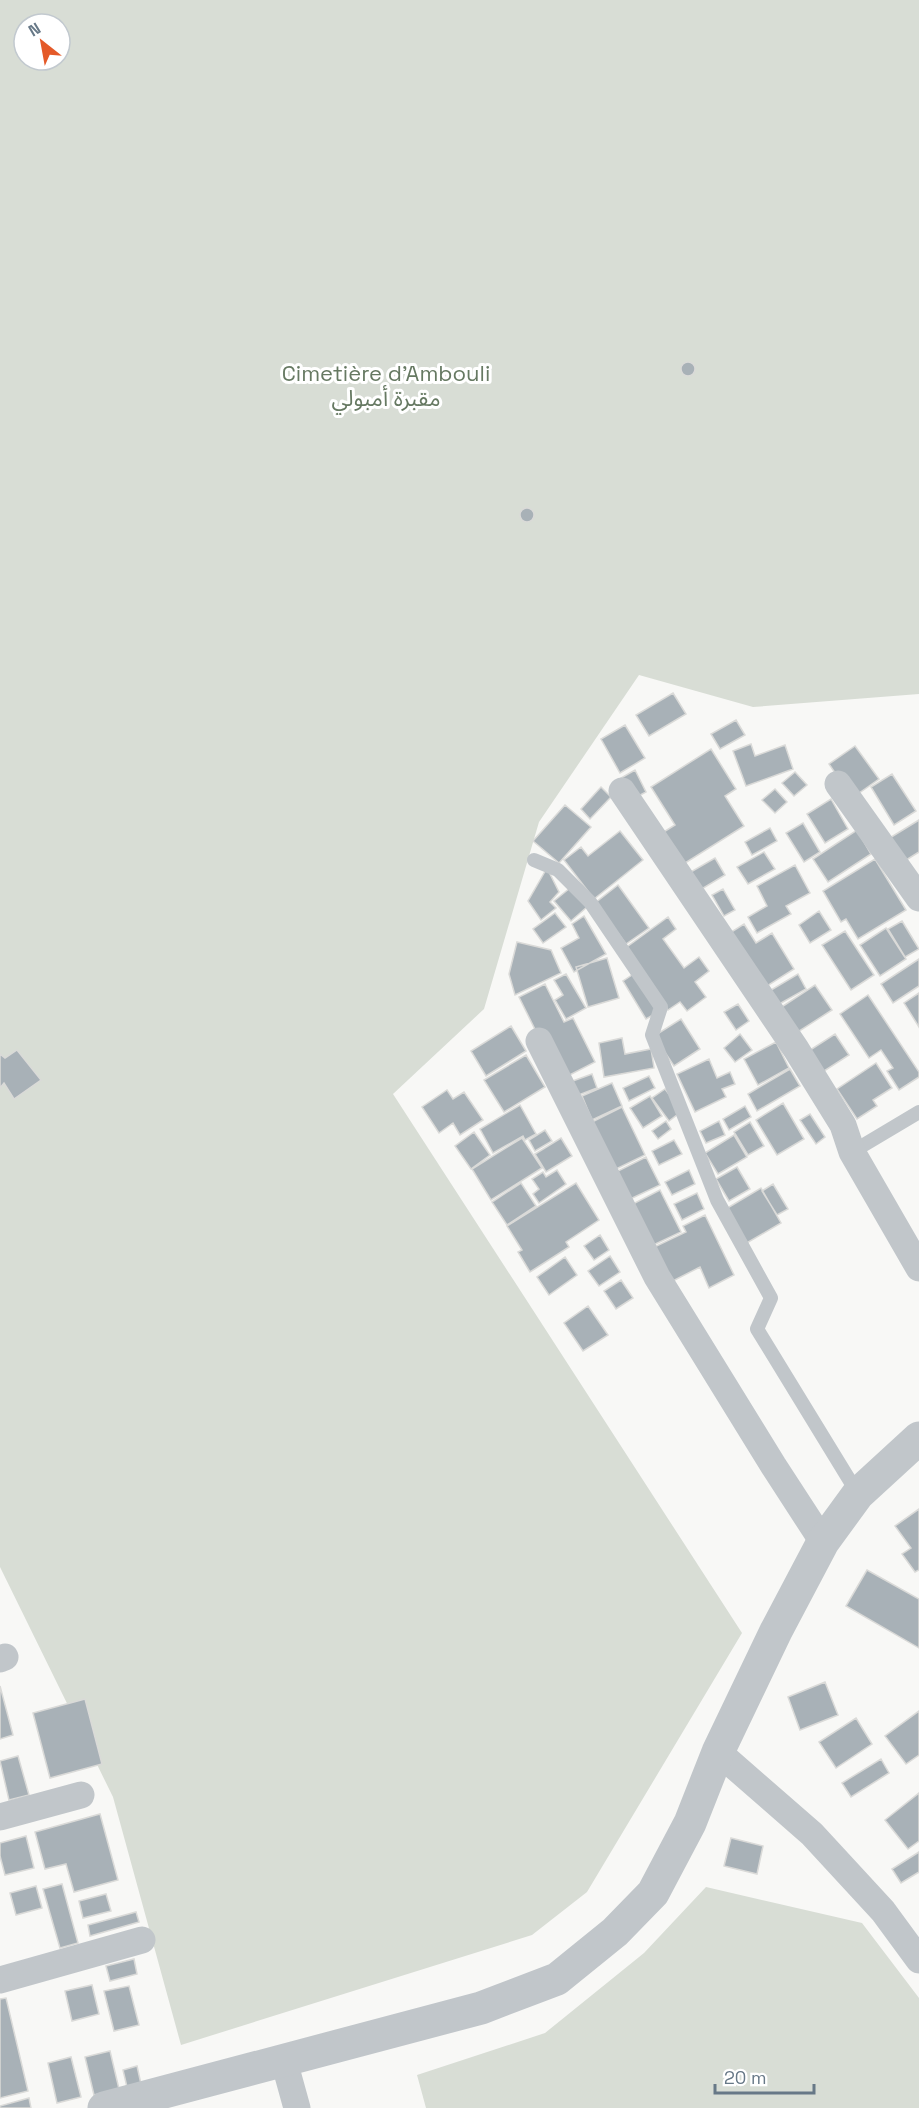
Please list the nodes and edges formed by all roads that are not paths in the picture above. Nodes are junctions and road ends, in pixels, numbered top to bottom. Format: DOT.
graph roads {
  1 [pos="838,784"];
  2 [pos="622,791"];
  3 [pos="534,860"];
  4 [pos="919,898"];
  5 [pos="539,1041"];
  6 [pos="919,1112"];
  7 [pos="852,1152"];
  8 [pos="919,1268"];
  9 [pos="919,1438"];
  10 [pos="858,1494"];
  11 [pos="823,1542"];
  12 [pos="718,1752"];
  13 [pos="81,1795"];
  14 [pos="0,1817"];
  15 [pos="142,1941"];
  16 [pos="919,1960"];
  17 [pos="0,1980"];
  18 [pos="284,2061"];
  19 [pos="104,2108"];
  20 [pos="297,2108"];
  1 -- 4 [label="street"];
  2 -- 7 [label="street"];
  3 -- 10 [label="lane"];
  5 -- 11 [label="street"];
  6 -- 7 [label="lane"];
  7 -- 8 [label="street"];
  9 -- 10 [label="street"];
  10 -- 11 [label="street"];
  11 -- 12 [label="street"];
  12 -- 16 [label="street"];
  12 -- 18 [label="street"];
  13 -- 14 [label="street"];
  15 -- 17 [label="street"];
  18 -- 19 [label="street"];
  18 -- 20 [label="street"];
}
